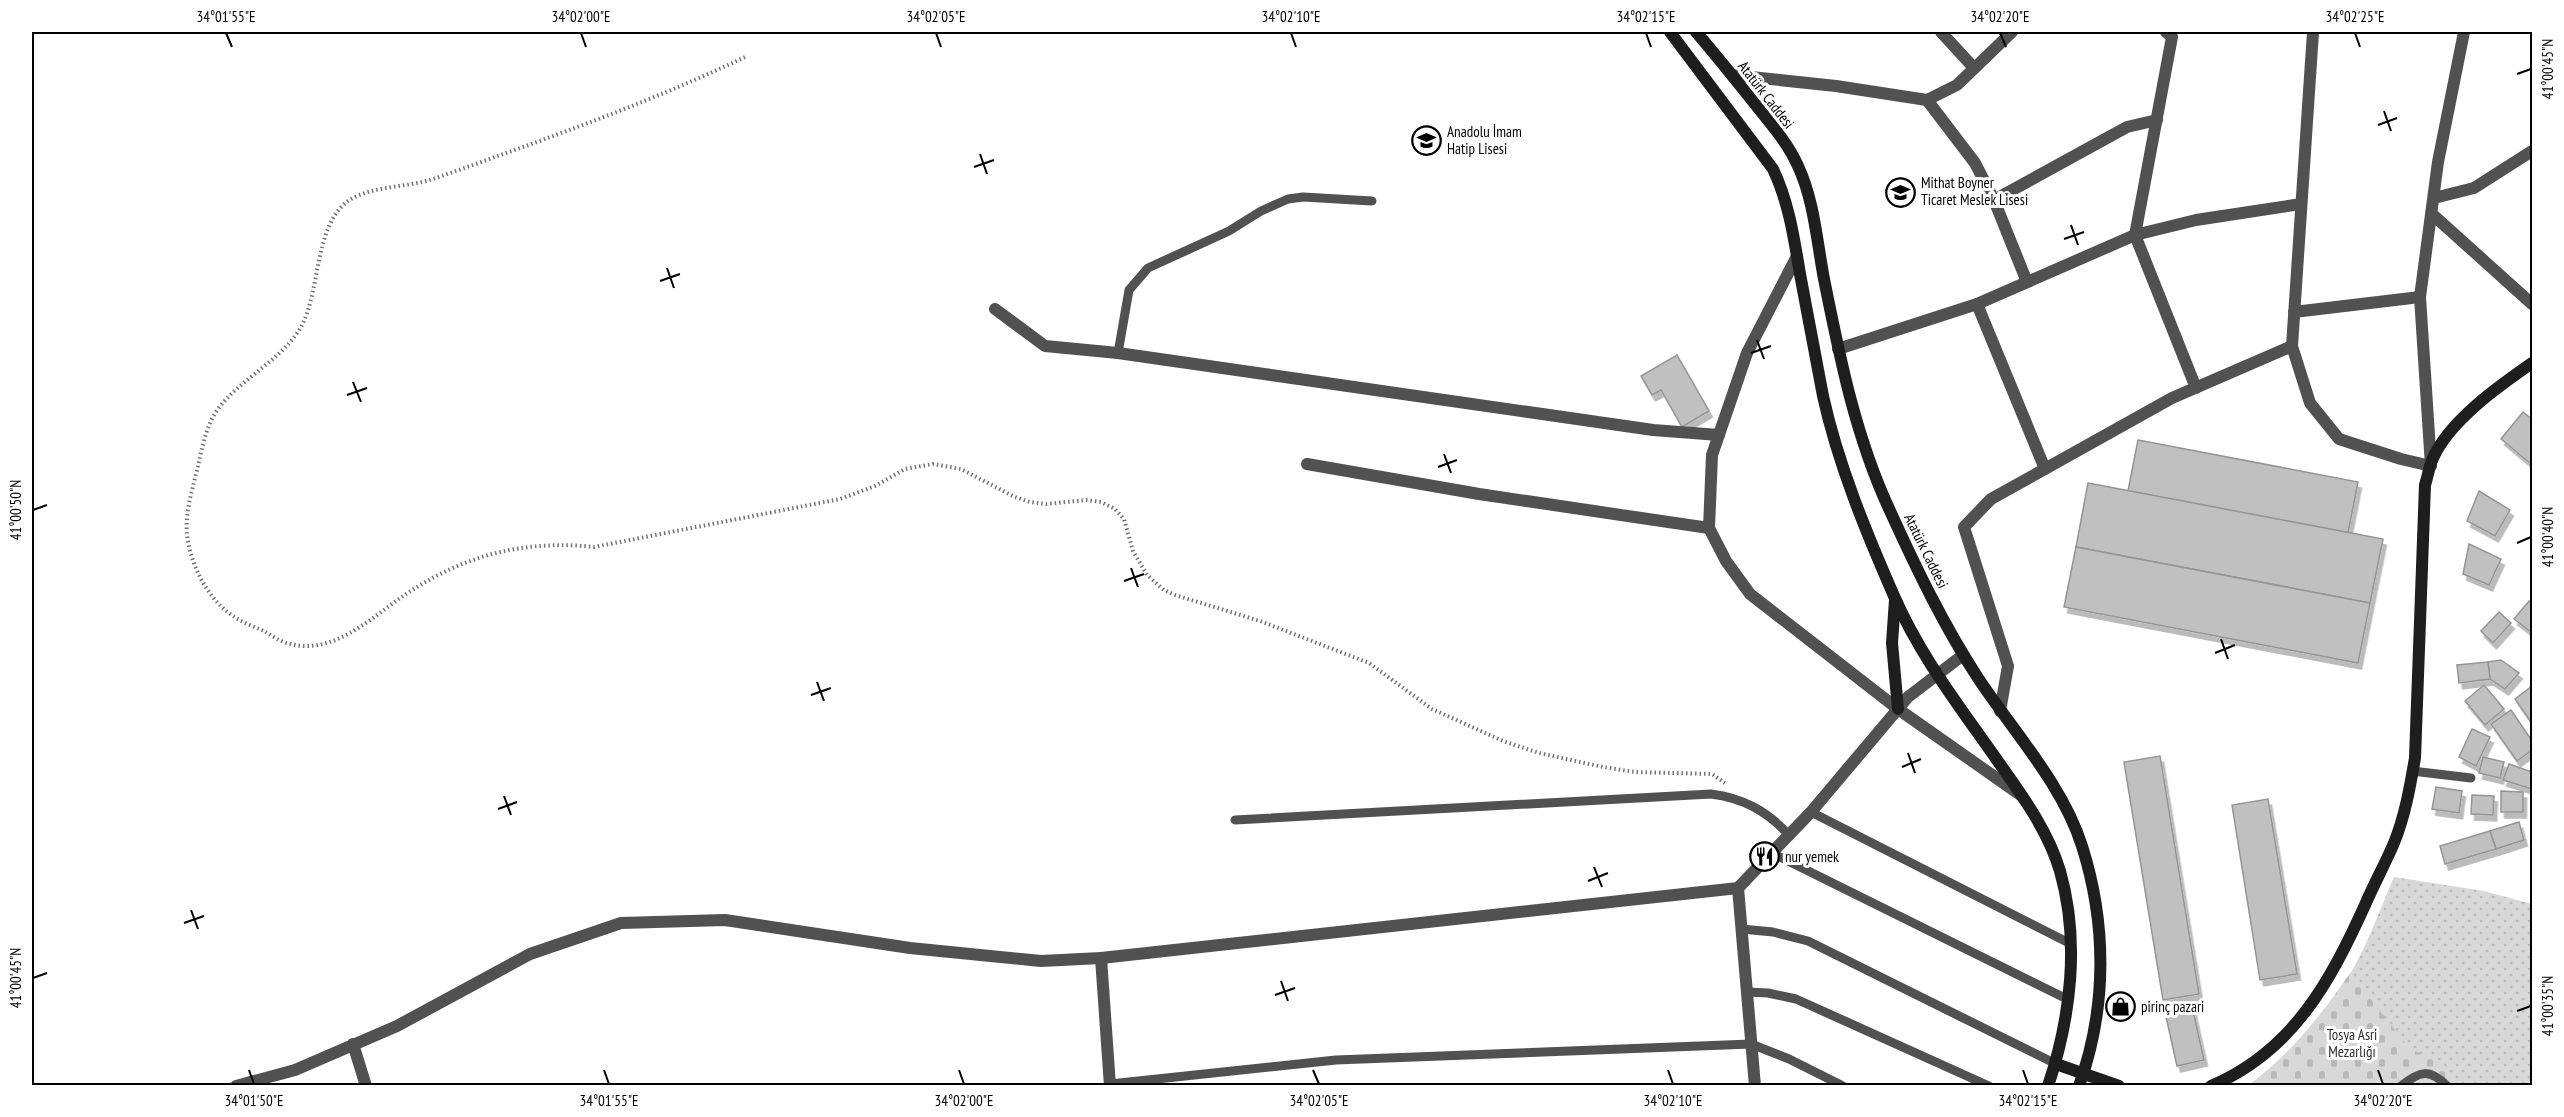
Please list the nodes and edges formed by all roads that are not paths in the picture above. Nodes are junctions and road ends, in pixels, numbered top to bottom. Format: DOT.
graph roads {
  1 [pos="1670,32"];
  2 [pos="1696,32"];
  3 [pos="1941,32"];
  4 [pos="2012,32"];
  5 [pos="2166,32"];
  6 [pos="2313,32"];
  7 [pos="2464,32"];
  8 [pos="1974,69"];
  9 [pos="1732,75"];
  10 [pos="1927,100"];
  11 [pos="2157,120"];
  12 [pos="2532,151"];
  13 [pos="2434,198"];
  14 [pos="1994,200"];
  15 [pos="1371,201"];
  16 [pos="2301,204"];
  17 [pos="2432,214"];
  18 [pos="2134,235"];
  19 [pos="1797,256"];
  20 [pos="2026,282"];
  21 [pos="2420,297"];
  22 [pos="1977,304"];
  23 [pos="2532,304"];
  24 [pos="995,309"];
  25 [pos="2294,312"];
  26 [pos="2292,346"];
  27 [pos="1838,349"];
  28 [pos="1118,353"];
  29 [pos="2532,363"];
  30 [pos="2196,388"];
  31 [pos="1719,435"];
  32 [pos="1307,464"];
  33 [pos="2430,466"];
  34 [pos="2045,469"];
  35 [pos="1709,528"];
  36 [pos="1895,599"];
  37 [pos="1963,655"];
  38 [pos="1936,675"];
  39 [pos="1898,709"];
  40 [pos="2000,711"];
  41 [pos="2412,771"];
  42 [pos="2471,778"];
  43 [pos="2023,796"];
  44 [pos="1810,812"];
  45 [pos="1235,820"];
  46 [pos="1789,835"];
  47 [pos="1772,853"];
  48 [pos="1738,888"];
  49 [pos="1741,929"];
  50 [pos="2071,944"];
  51 [pos="1101,958"];
  52 [pos="1747,992"];
  53 [pos="2069,1000"];
  54 [pos="354,1044"];
  55 [pos="1751,1044"];
  56 [pos="2056,1064"];
  57 [pos="2081,1080"];
  58 [pos="1110,1085"];
  59 [pos="236,1086"];
  60 [pos="366,1086"];
  61 [pos="1755,1086"];
  62 [pos="1843,1086"];
  63 [pos="1989,1086"];
  64 [pos="2048,1086"];
  65 [pos="2119,1086"];
  66 [pos="2211,1086"];
  67 [pos="2401,1086"];
  68 [pos="2447,1086"];
  1 -- 19 [label="main road"];
  2 -- 9 [label="main road, Atatürk Caddesi"];
  3 -- 8 [label="street"];
  4 -- 8 [label="street"];
  5 -- 11 [label="street"];
  6 -- 16 [label="street"];
  7 -- 13 [label="street"];
  8 -- 10 [label="street"];
  9 -- 10 [label="street"];
  9 -- 27 [label="main road, Atatürk Caddesi"];
  10 -- 14 [label="street"];
  11 -- 14 [label="street"];
  11 -- 18 [label="street"];
  12 -- 13 [label="street"];
  13 -- 17 [label="street"];
  14 -- 20 [label="street"];
  15 -- 28 [label="lane"];
  16 -- 18 [label="street"];
  16 -- 25 [label="street"];
  17 -- 21 [label="street"];
  17 -- 23 [label="street"];
  18 -- 20 [label="street"];
  18 -- 30 [label="street"];
  19 -- 31 [label="street"];
  19 -- 36 [label="main road"];
  20 -- 22 [label="street"];
  21 -- 25 [label="street"];
  21 -- 33 [label="street"];
  22 -- 27 [label="street"];
  22 -- 34 [label="street"];
  24 -- 28 [label="street"];
  25 -- 26 [label="street"];
  26 -- 30 [label="street"];
  26 -- 33 [label="street"];
  27 -- 37 [label="main road, Atatürk Caddesi"];
  28 -- 31 [label="street"];
  29 -- 33 [label="main road"];
  30 -- 34 [label="street"];
  31 -- 35 [label="street"];
  32 -- 35 [label="street"];
  33 -- 41 [label="main road"];
  34 -- 40 [label="street"];
  35 -- 39 [label="street"];
  36 -- 38 [label="main road"];
  36 -- 39 [label="main road"];
  37 -- 38 [label="street"];
  37 -- 40 [label="main road, Atatürk Caddesi"];
  38 -- 39 [label="street"];
  38 -- 43 [label="main road"];
  39 -- 43 [label="street"];
  39 -- 44 [label="street"];
  40 -- 57 [label="main road, Atatürk Caddesi"];
  41 -- 42 [label="lane"];
  41 -- 66 [label="main road"];
  43 -- 50 [label="main road"];
  44 -- 46 [label="street"];
  44 -- 50 [label="lane"];
  45 -- 46 [label="lane"];
  46 -- 47 [label="street"];
  47 -- 48 [label="street"];
  47 -- 53 [label="lane"];
  48 -- 49 [label="street"];
  48 -- 51 [label="street"];
  49 -- 52 [label="street"];
  49 -- 56 [label="lane"];
  50 -- 53 [label="main road"];
  51 -- 54 [label="street"];
  51 -- 58 [label="street"];
  52 -- 55 [label="street"];
  52 -- 63 [label="lane"];
  53 -- 56 [label="main road"];
  54 -- 59 [label="street"];
  54 -- 60 [label="street"];
  55 -- 58 [label="lane"];
  55 -- 61 [label="street"];
  55 -- 62 [label="lane"];
  56 -- 57 [label="main road"];
  56 -- 64 [label="main road"];
  57 -- 65 [label="main road"];
  67 -- 68 [label="lane"];
}
